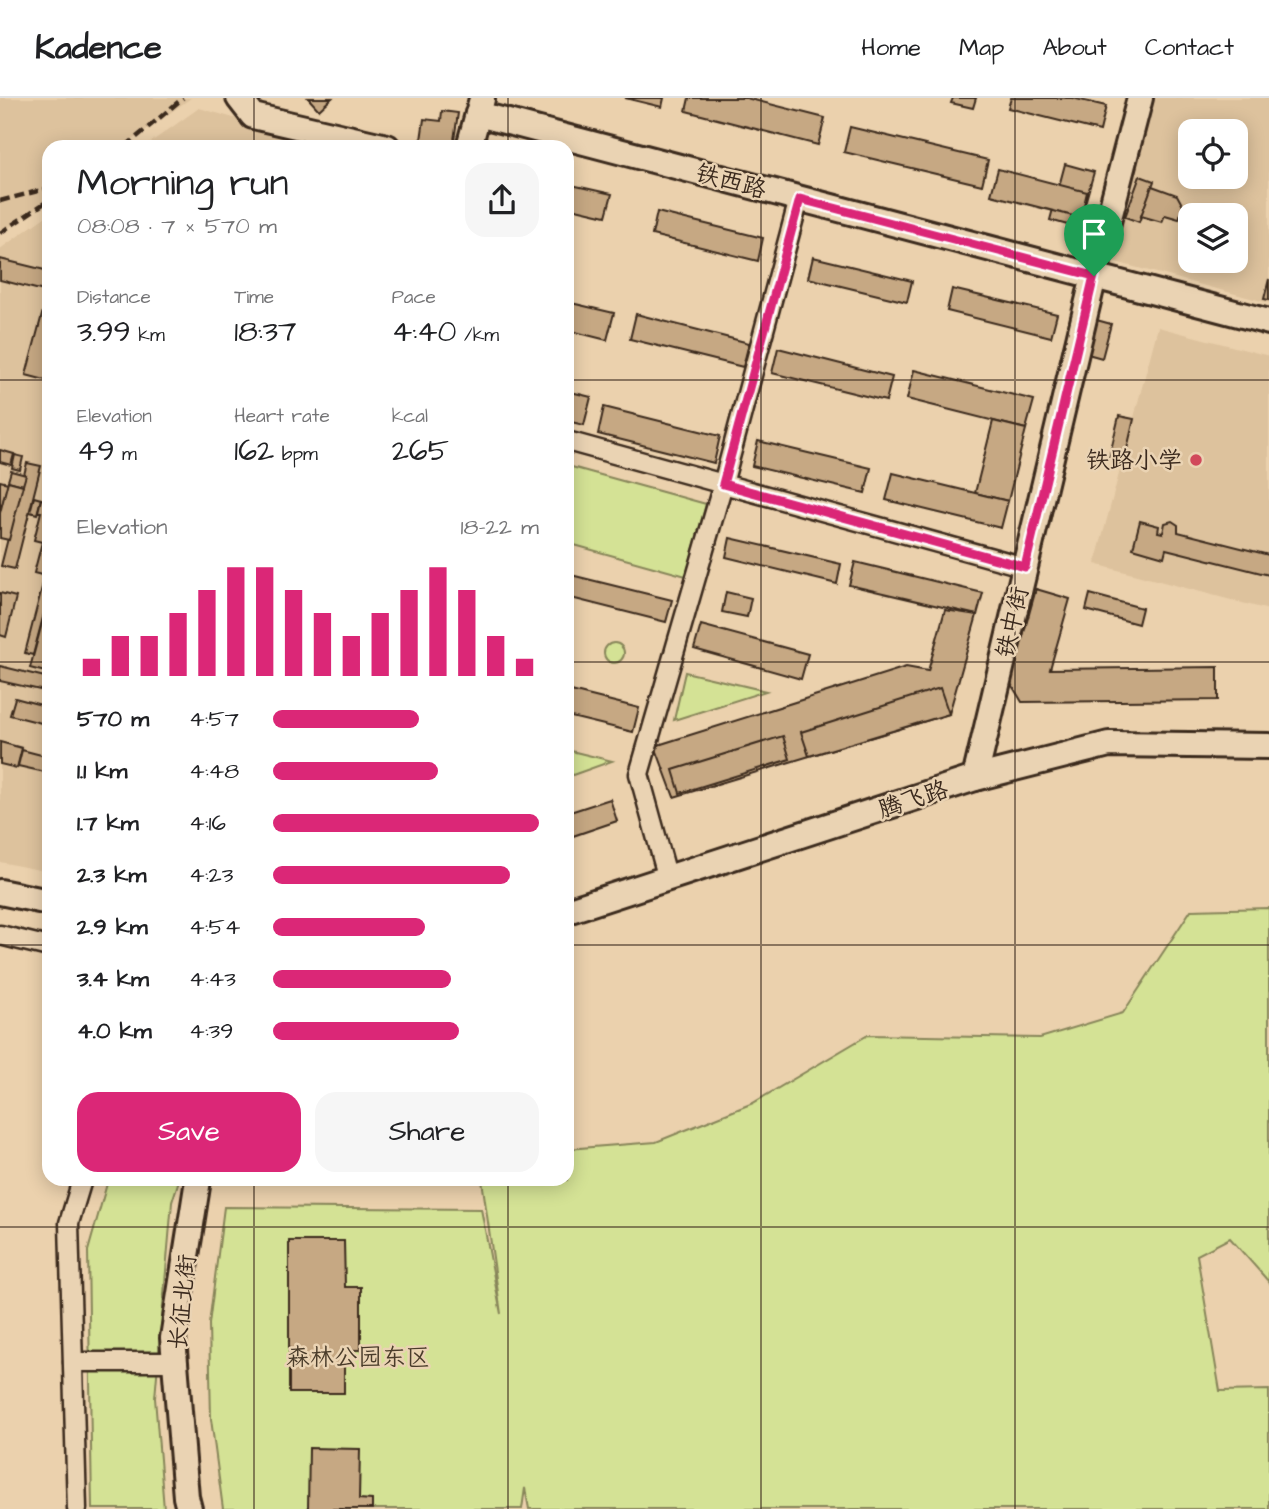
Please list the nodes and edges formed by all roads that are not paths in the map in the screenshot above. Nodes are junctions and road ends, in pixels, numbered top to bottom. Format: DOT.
graph roads {
  1 [pos="239,98"];
  2 [pos="1140,98"];
  3 [pos="480,106"];
  4 [pos="357,140"];
  5 [pos="471,140"];
  6 [pos="800,199"];
  7 [pos="1094,276"];
  8 [pos="1269,322"];
  9 [pos="574,443"];
  10 [pos="723,484"];
  11 [pos="1025,567"];
  12 [pos="1269,746"];
  13 [pos="975,778"];
  14 [pos="668,879"];
  15 [pos="0,892"];
  16 [pos="42,901"];
  17 [pos="574,909"];
  18 [pos="0,935"];
  19 [pos="42,945"];
  20 [pos="80,1186"];
  21 [pos="197,1186"];
  22 [pos="73,1362"];
  23 [pos="175,1362"];
  24 [pos="77,1509"];
  25 [pos="189,1509"];
  1 -- 4 [label="street"];
  2 -- 7 [label="street, 铁中街"];
  3 -- 5 [label="street"];
  3 -- 6 [label="street, 铁西路"];
  6 -- 7 [label="street, 铁西路"];
  6 -- 10 [label="street"];
  7 -- 8 [label="street, 铁西路"];
  7 -- 11 [label="street, 铁中街"];
  9 -- 10 [label="street"];
  10 -- 11 [label="street"];
  10 -- 14 [label="street"];
  11 -- 13 [label="street, 铁中街"];
  12 -- 13 [label="street, 腾飞路"];
  13 -- 14 [label="street, 腾飞路"];
  14 -- 17 [label="street, 腾飞路"];
  15 -- 16 [label="street"];
  18 -- 19 [label="street"];
  20 -- 22 [label="street"];
  21 -- 23 [label="street, 长征北街"];
  22 -- 23 [label="street"];
  22 -- 24 [label="street"];
  23 -- 25 [label="street, 长征北街"];
}
